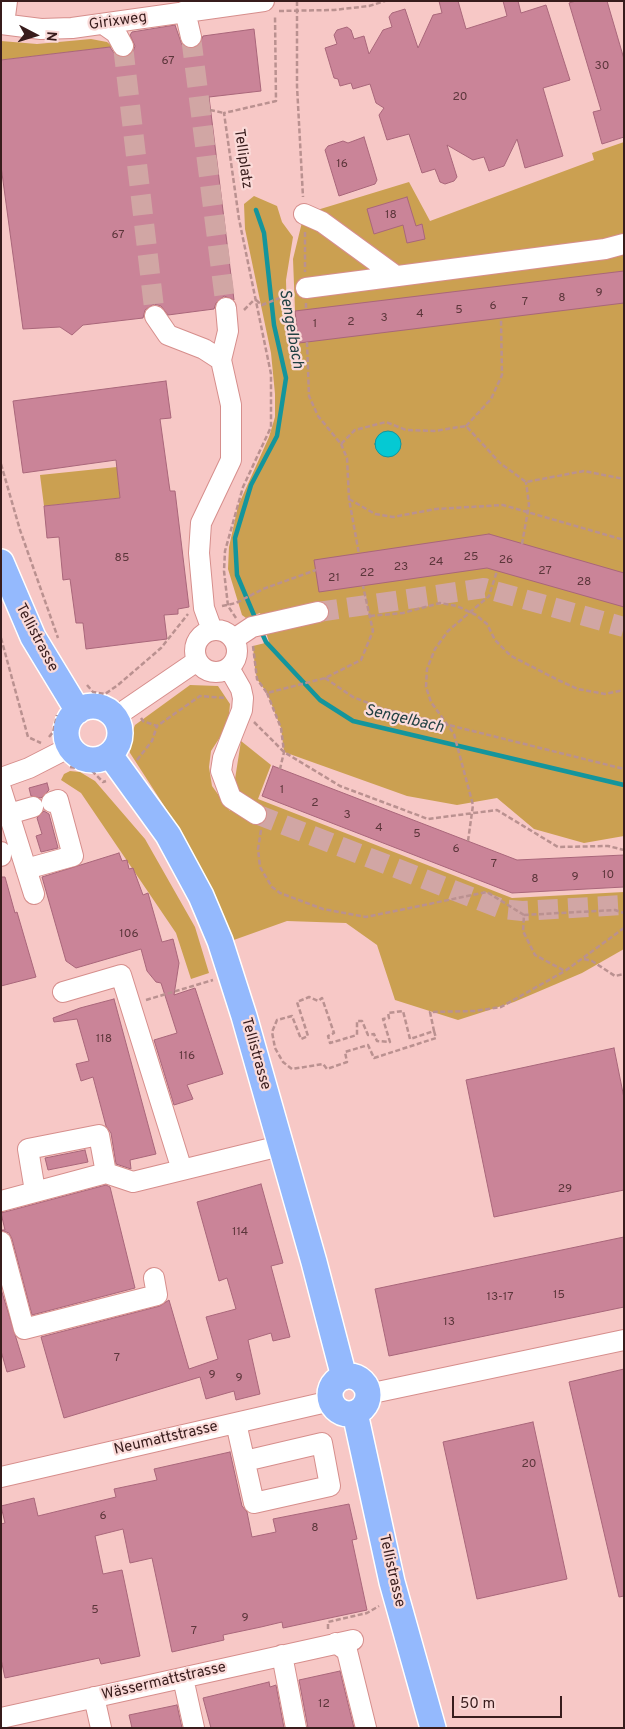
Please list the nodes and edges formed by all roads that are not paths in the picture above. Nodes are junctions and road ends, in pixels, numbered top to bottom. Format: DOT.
graph roads {
  1 [pos="7,1"];
  2 [pos="236,3"];
  3 [pos="269,6"];
  4 [pos="185,11"];
  5 [pos="3,24"];
  6 [pos="103,24"];
  7 [pos="191,38"];
  8 [pos="123,46"];
  9 [pos="304,214"];
  10 [pos="624,244"];
  11 [pos="396,276"];
  12 [pos="306,288"];
  13 [pos="236,307"];
  14 [pos="155,316"];
  15 [pos="221,360"];
  16 [pos="1,562"];
  17 [pos="318,612"];
  18 [pos="212,630"];
  19 [pos="250,630"];
  20 [pos="197,661"];
  21 [pos="229,668"];
  22 [pos="78,711"];
  23 [pos="124,711"];
  24 [pos="70,748"];
  25 [pos="110,755"];
  26 [pos="2,778"];
  27 [pos="52,802"];
  28 [pos="33,807"];
  29 [pos="9,814"];
  30 [pos="259,820"];
  31 [pos="26,869"];
  32 [pos="34,894"];
  33 [pos="64,992"];
  34 [pos="280,1146"];
  35 [pos="182,1170"];
  36 [pos="106,1173"];
  37 [pos="35,1191"];
  38 [pos="1,1201"];
  39 [pos="1,1242"];
  40 [pos="154,1278"];
  41 [pos="624,1340"];
  42 [pos="344,1377"];
  43 [pos="331,1401"];
  44 [pos="362,1403"];
  45 [pos="236,1423"];
  46 [pos="245,1461"];
  47 [pos="1,1477"];
  48 [pos="282,1655"];
  49 [pos="183,1678"];
  50 [pos="94,1698"];
  51 [pos="1,1718"];
  52 [pos="101,1728"];
  53 [pos="194,1728"];
  54 [pos="296,1728"];
  55 [pos="366,1728"];
  56 [pos="433,1728"];
  1 -- 5 [label="street"];
  2 -- 3 [label="street, Girixweg"];
  2 -- 4 [label="street, Girixweg"];
  4 -- 6 [label="street, Girixweg"];
  4 -- 7 [label="street"];
  5 -- 6 [label="street, Girixweg"];
  6 -- 8 [label="street"];
  9 -- 11 [label="street"];
  10 -- 11 [label="street"];
  11 -- 12 [label="street"];
  13 -- 15 [label="street"];
  14 -- 15 [label="street"];
  15 -- 18 [label="street"];
  16 -- 22 [label="main road, Tellistrasse"];
  17 -- 19 [label="street"];
  18 -- 19 [label="street"];
  18 -- 20 [label="street"];
  19 -- 21 [label="street"];
  20 -- 21 [label="street"];
  20 -- 23 [label="street"];
  21 -- 30 [label="street"];
  22 -- 23 [label="main road"];
  22 -- 24 [label="main road"];
  23 -- 25 [label="main road"];
  24 -- 25 [label="main road"];
  24 -- 26 [label="street"];
  25 -- 34 [label="main road, Tellistrasse"];
  26 -- 29 [label="street"];
  27 -- 31 [label="street"];
  28 -- 29 [label="street"];
  29 -- 31 [label="street"];
  31 -- 32 [label="street"];
  33 -- 35 [label="street"];
  34 -- 35 [label="street"];
  34 -- 42 [label="main road, Tellistrasse"];
  35 -- 36 [label="street"];
  36 -- 37 [label="street"];
  36 -- 37 [label="street"];
  37 -- 38 [label="street"];
  39 -- 40 [label="street"];
  41 -- 44 [label="street"];
  42 -- 43 [label="main road"];
  42 -- 44 [label="main road"];
  43 -- 44 [label="main road"];
  43 -- 45 [label="street, Neumattstrasse"];
  44 -- 56 [label="main road, Tellistrasse"];
  45 -- 46 [label="street"];
  45 -- 47 [label="street, Neumattstrasse"];
  46 -- 46 [label="street"];
  48 -- 49 [label="street, Wässermattstrasse"];
  48 -- 54 [label="street"];
  48 -- 55 [label="street, Wässermattstrasse"];
  49 -- 50 [label="street, Wässermattstrasse"];
  49 -- 53 [label="street"];
  50 -- 51 [label="street, Wässermattstrasse"];
  50 -- 52 [label="street"];
}
